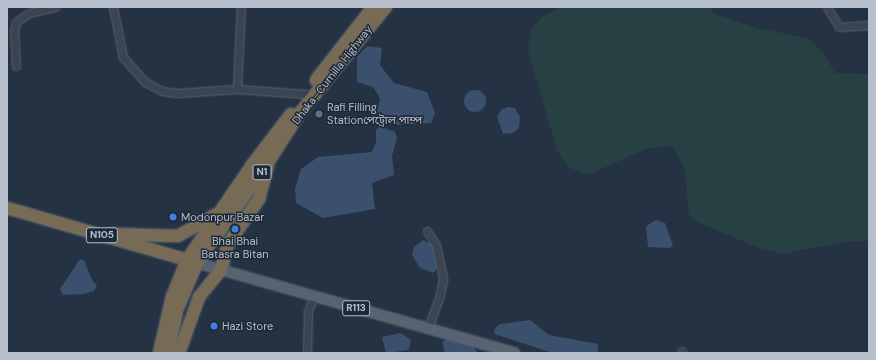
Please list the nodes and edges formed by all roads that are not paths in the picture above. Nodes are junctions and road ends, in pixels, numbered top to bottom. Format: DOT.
graph roads {
  1 [pos="55,7"];
  2 [pos="113,7"];
  3 [pos="241,7"];
  4 [pos="373,7"];
  5 [pos="386,7"];
  6 [pos="827,7"];
  7 [pos="869,25"];
  8 [pos="16,66"];
  9 [pos="236,89"];
  10 [pos="306,94"];
  11 [pos="269,161"];
  12 [pos="7,208"];
  13 [pos="223,210"];
  14 [pos="427,230"];
  15 [pos="102,235"];
  16 [pos="192,261"];
  17 [pos="221,270"];
  18 [pos="314,296"];
  19 [pos="428,328"];
  20 [pos="158,353"];
  21 [pos="168,353"];
  22 [pos="179,353"];
  23 [pos="307,353"];
  24 [pos="515,353"];
  1 -- 8 [label="street"];
  2 -- 9 [label="street"];
  3 -- 9 [label="street"];
  4 -- 10 [label="highway, Dhaka–Cumilla Highway / N1"];
  5 -- 11 [label="highway, Dhaka–Cumilla Highway / N1"];
  6 -- 7 [label="street"];
  9 -- 10 [label="street"];
  10 -- 13 [label="highway, Dhaka–Cumilla Highway / N1"];
  11 -- 16 [label="highway, Dhaka–Cumilla Highway / N1"];
  11 -- 17 [label="highway"];
  12 -- 15 [label="highway, N105"];
  13 -- 15 [label="highway"];
  13 -- 16 [label="highway, Dhaka–Cumilla Highway / N1"];
  14 -- 19 [label="street"];
  15 -- 16 [label="highway, N105"];
  16 -- 17 [label="main road, R113"];
  16 -- 20 [label="highway, Dhaka–Cumilla Highway / N1"];
  16 -- 21 [label="highway, Dhaka–Cumilla Highway / N1"];
  17 -- 18 [label="main road, R113"];
  17 -- 22 [label="highway"];
  18 -- 19 [label="main road, R113"];
  18 -- 23 [label="street"];
  19 -- 24 [label="main road, R113"];
}
